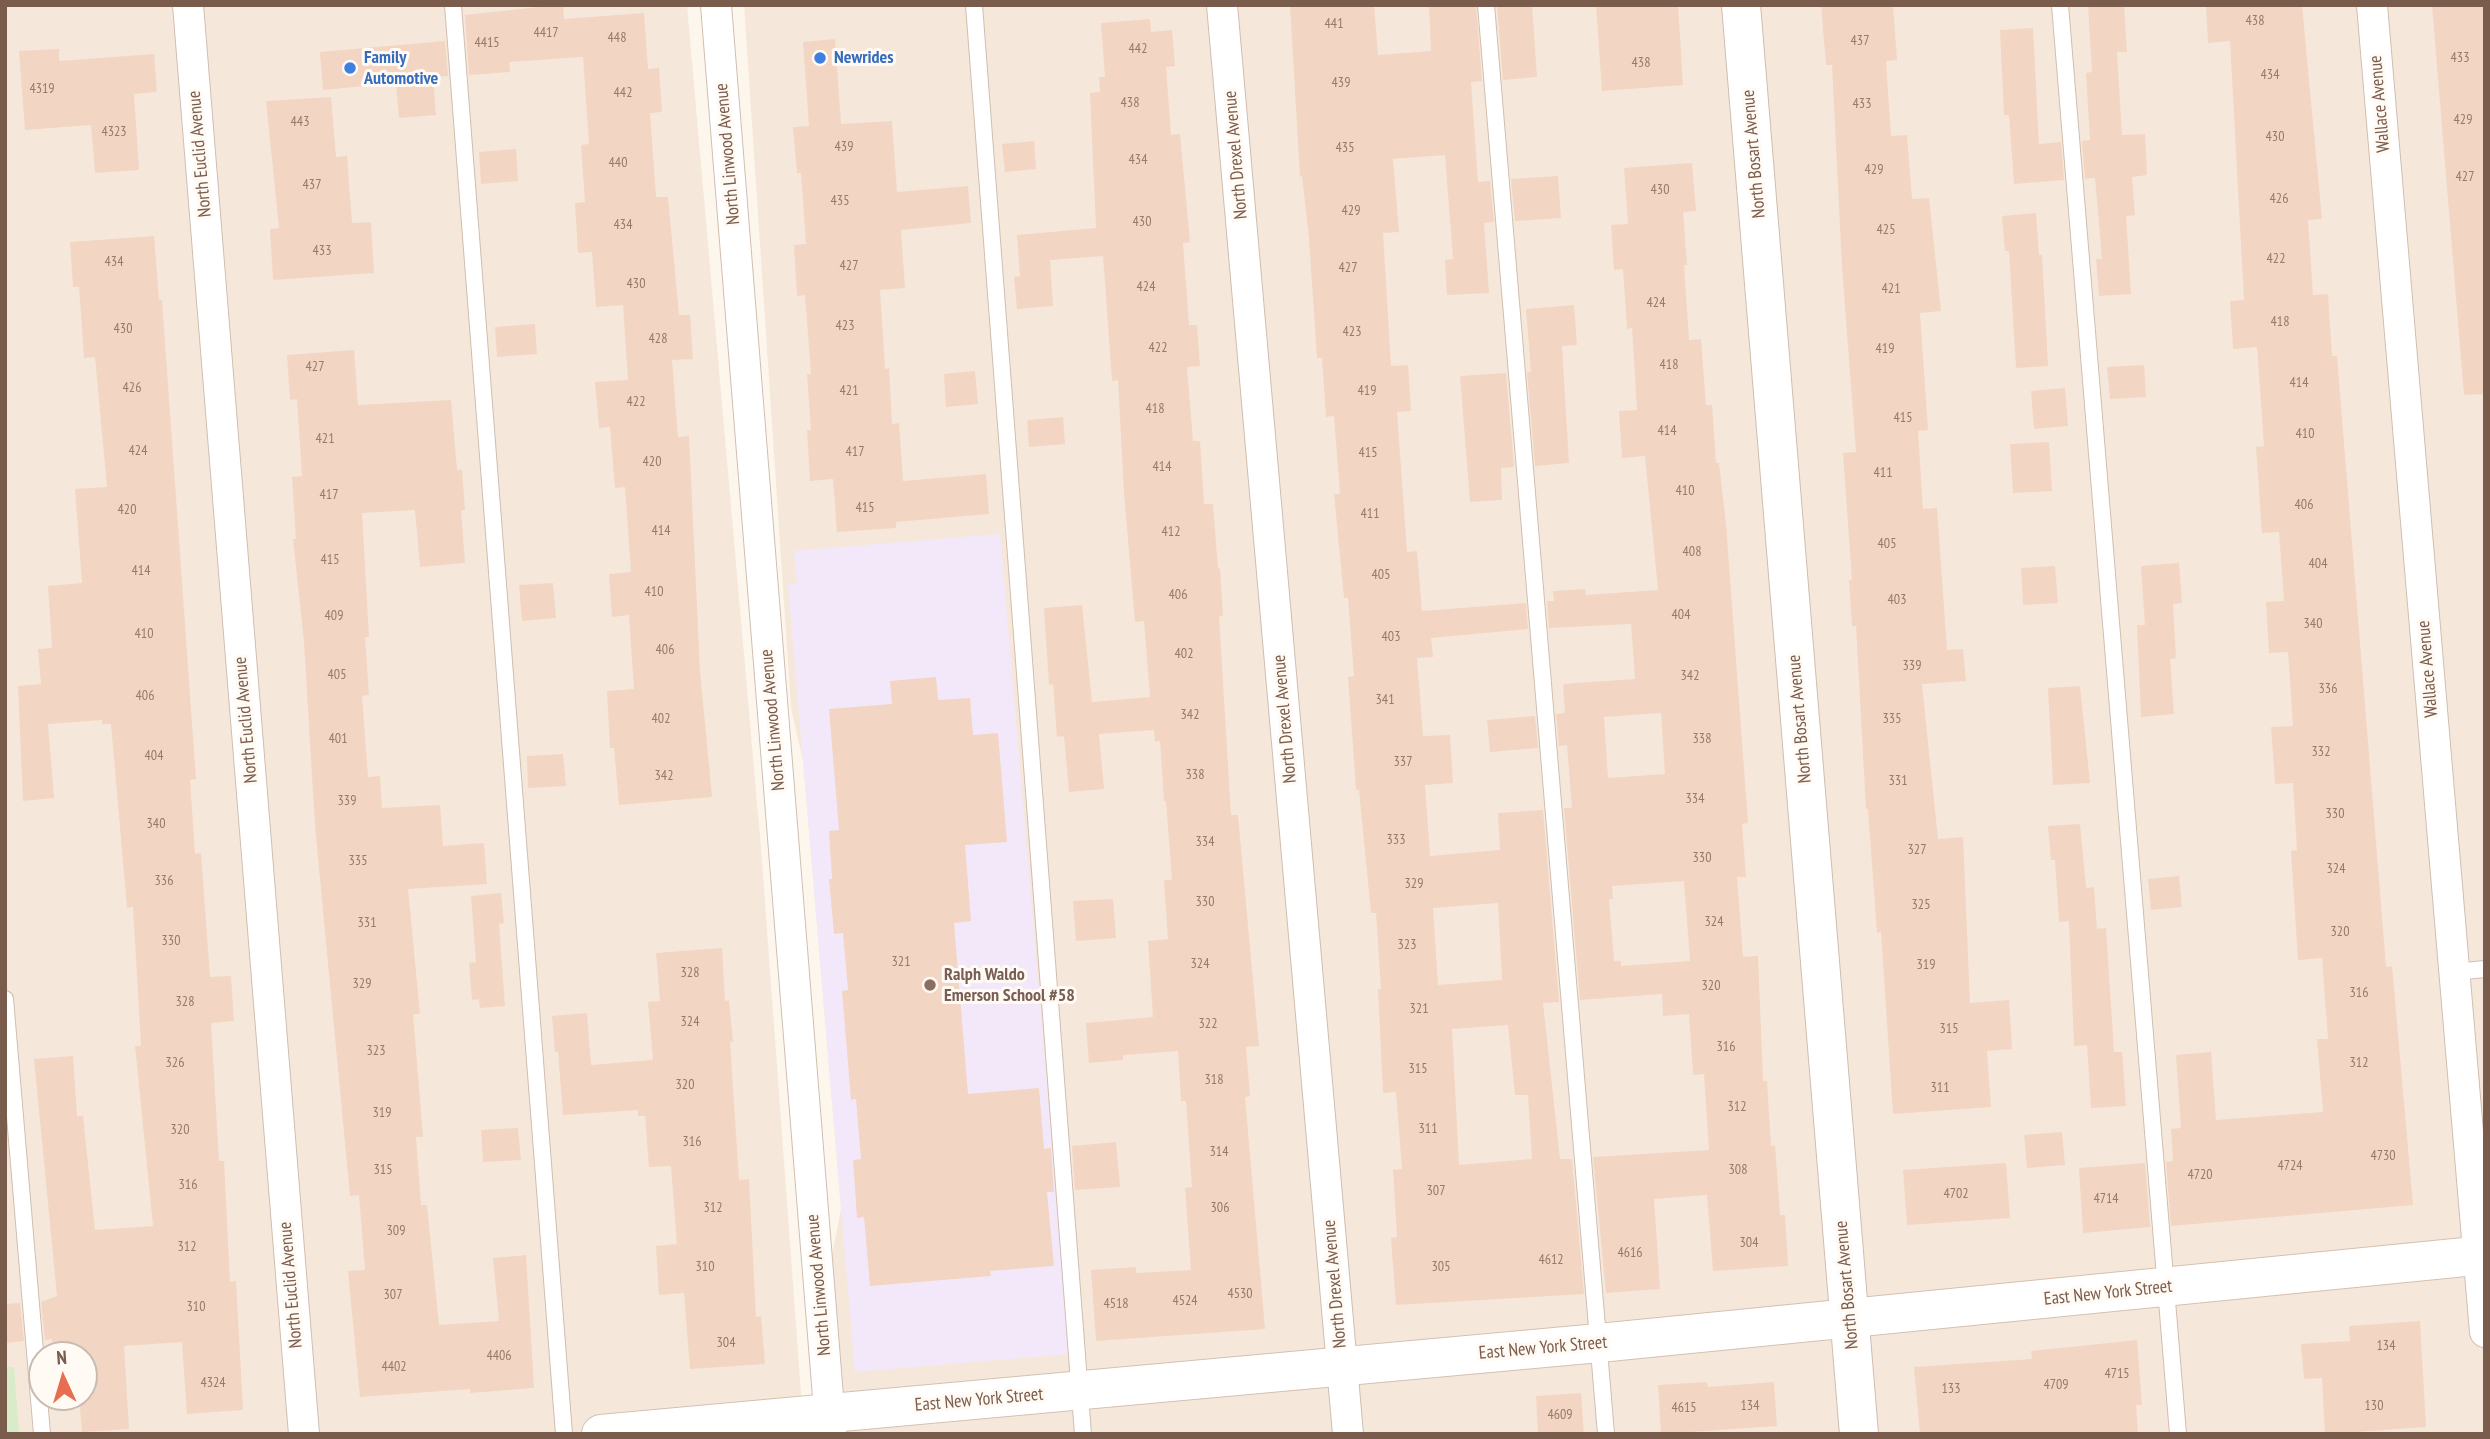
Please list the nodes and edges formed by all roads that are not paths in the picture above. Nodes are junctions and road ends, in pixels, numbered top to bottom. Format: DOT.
graph roads {
  1 [pos="188,5"];
  2 [pos="453,5"];
  3 [pos="716,5"];
  4 [pos="974,5"];
  5 [pos="1223,5"];
  6 [pos="1486,5"];
  7 [pos="1741,5"];
  8 [pos="2060,5"];
  9 [pos="2372,5"];
  10 [pos="2485,969"];
  11 [pos="2454,972"];
  12 [pos="5,999"];
  13 [pos="2482,1256"];
  14 [pos="2167,1287"];
  15 [pos="1850,1318"];
  16 [pos="2485,1332"];
  17 [pos="1599,1343"];
  18 [pos="1342,1367"];
  19 [pos="1080,1391"];
  20 [pos="830,1423"];
  21 [pos="42,1434"];
  22 [pos="304,1434"];
  23 [pos="564,1434"];
  24 [pos="601,1434"];
  25 [pos="1083,1434"];
  26 [pos="1348,1434"];
  27 [pos="1606,1434"];
  28 [pos="1859,1434"];
  29 [pos="2178,1434"];
  1 -- 22 [label="street, North Euclid Avenue"];
  2 -- 23 [label="lane"];
  3 -- 20 [label="street, North Linwood Avenue"];
  4 -- 19 [label="lane"];
  5 -- 18 [label="street, North Drexel Avenue"];
  6 -- 17 [label="lane"];
  7 -- 15 [label="main road, North Bosart Avenue"];
  8 -- 14 [label="lane"];
  9 -- 11 [label="street, Wallace Avenue"];
  10 -- 11 [label="lane"];
  11 -- 13 [label="street, Wallace Avenue"];
  12 -- 21 [label="lane"];
  13 -- 14 [label="main road, East New York Street"];
  13 -- 16 [label="street, Wallace Avenue"];
  14 -- 15 [label="main road, East New York Street"];
  14 -- 29 [label="lane"];
  15 -- 17 [label="main road, East New York Street"];
  15 -- 28 [label="main road, North Bosart Avenue"];
  17 -- 18 [label="main road, East New York Street"];
  17 -- 27 [label="lane"];
  18 -- 19 [label="main road, East New York Street"];
  18 -- 26 [label="street, North Drexel Avenue"];
  19 -- 20 [label="main road, East New York Street"];
  19 -- 25 [label="lane"];
  20 -- 24 [label="main road, East New York Street"];
}
